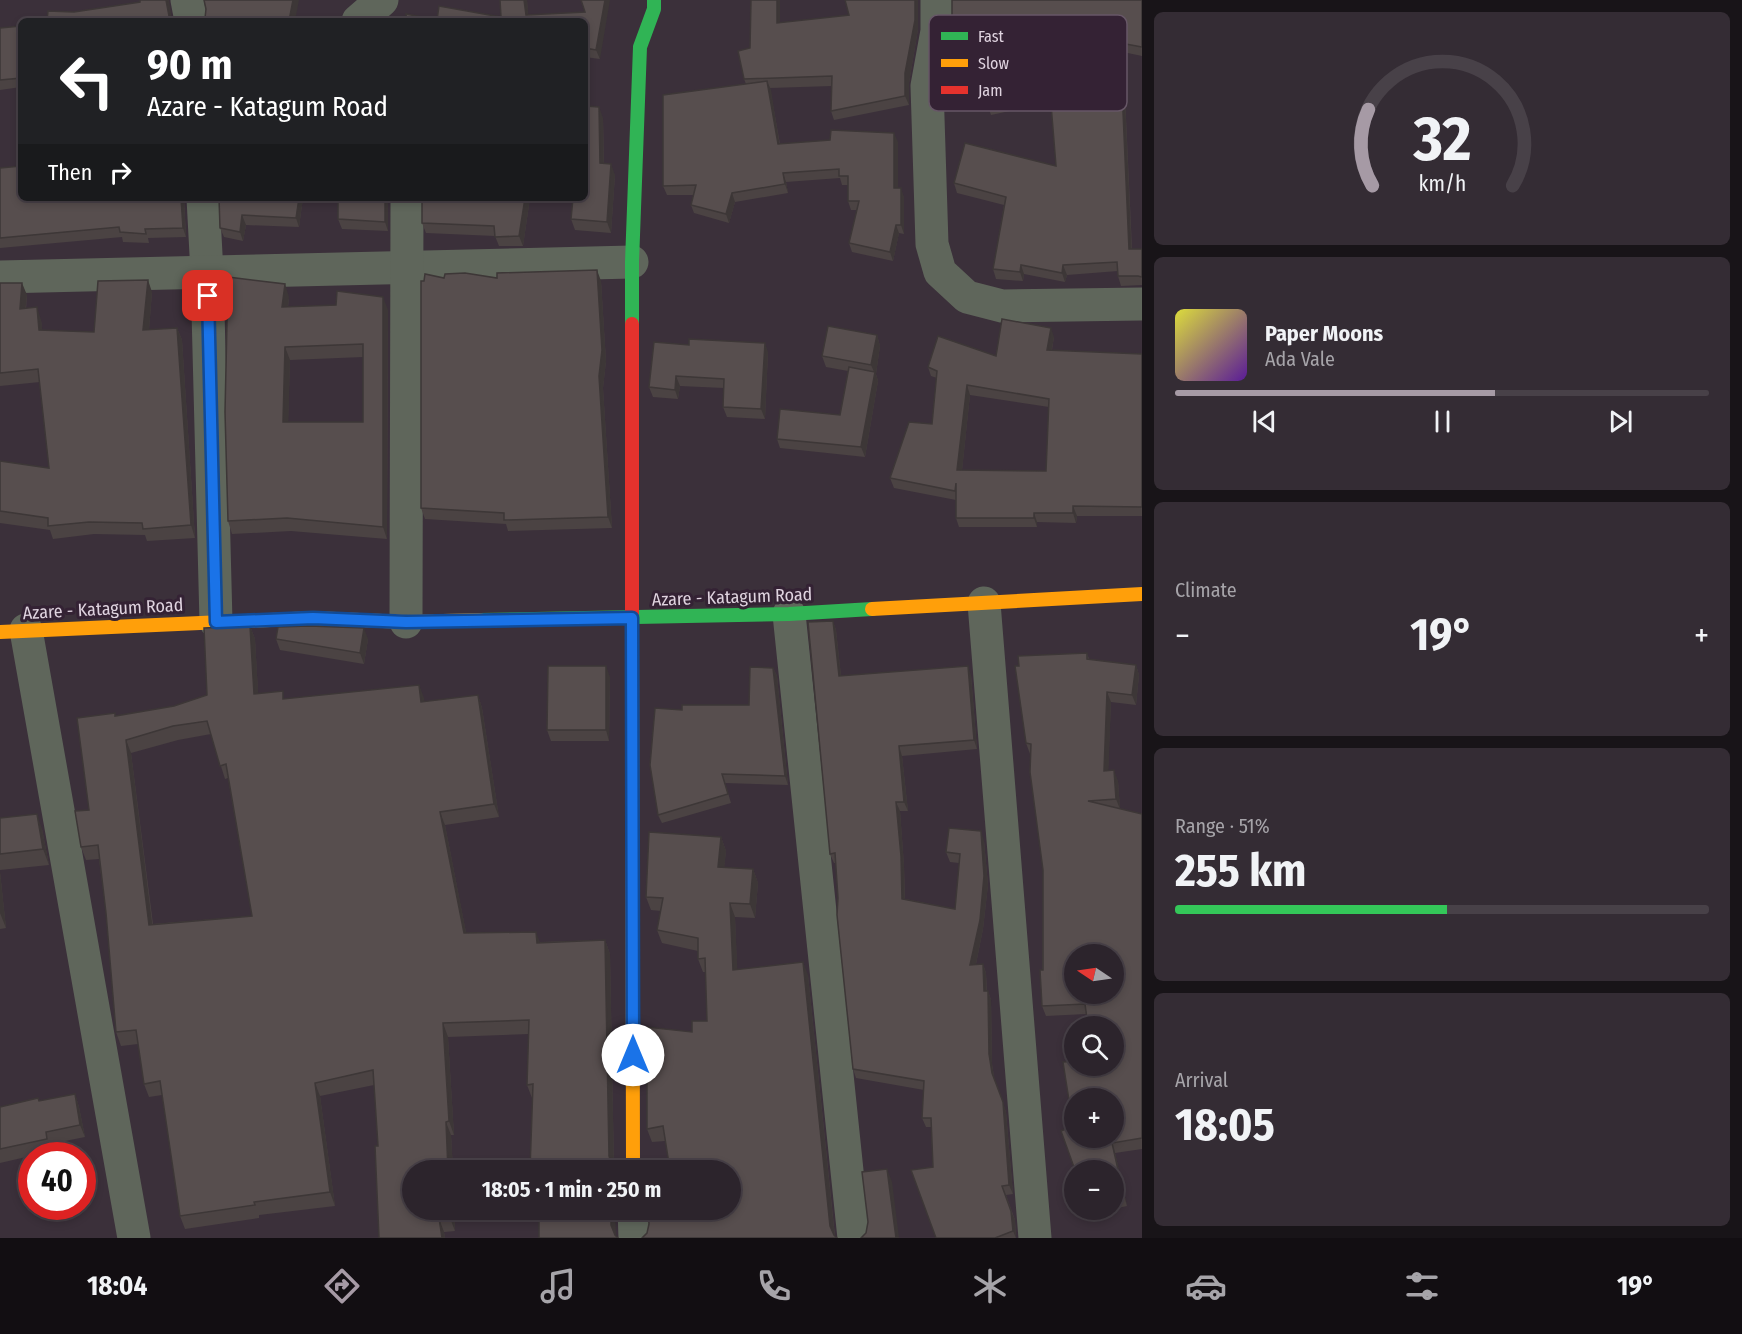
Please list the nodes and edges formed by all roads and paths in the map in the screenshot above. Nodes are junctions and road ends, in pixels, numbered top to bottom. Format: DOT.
graph roads {
  1 [pos="187,0"];
  2 [pos="382,0"];
  3 [pos="654,0"];
  4 [pos="190,18"];
  5 [pos="361,18"];
  6 [pos="929,75"];
  7 [pos="203,201"];
  8 [pos="407,201"];
  9 [pos="632,262"];
  10 [pos="406,267"];
  11 [pos="207,273"];
  12 [pos="0,278"];
  13 [pos="1142,304"];
  14 [pos="1142,594"];
  15 [pos="984,603"];
  16 [pos="789,614"];
  17 [pos="632,618"];
  18 [pos="216,622"];
  19 [pos="406,622"];
  20 [pos="13,631"];
  21 [pos="633,1160"];
  22 [pos="634,1220"];
  23 [pos="134,1238"];
  24 [pos="635,1238"];
  25 [pos="854,1238"];
  26 [pos="1035,1238"];
  1 -- 4 [label="street"];
  2 -- 5 [label="street"];
  3 -- 9 [label="street"];
  6 -- 13 [label="street"];
  7 -- 11 [label="street"];
  8 -- 10 [label="street"];
  9 -- 10 [label="street"];
  9 -- 17 [label="street"];
  10 -- 11 [label="street"];
  10 -- 19 [label="street"];
  11 -- 12 [label="street"];
  11 -- 18 [label="street"];
  14 -- 15 [label="street, Azare - Katagum Road"];
  15 -- 16 [label="street, Azare - Katagum Road"];
  15 -- 26 [label="street"];
  16 -- 17 [label="street, Azare - Katagum Road"];
  16 -- 25 [label="street"];
  17 -- 19 [label="street, Azare - Katagum Road"];
  17 -- 21 [label="street"];
  18 -- 19 [label="street, Azare - Katagum Road"];
  18 -- 20 [label="street, Azare - Katagum Road"];
  20 -- 23 [label="street"];
  22 -- 24 [label="street"];
}
